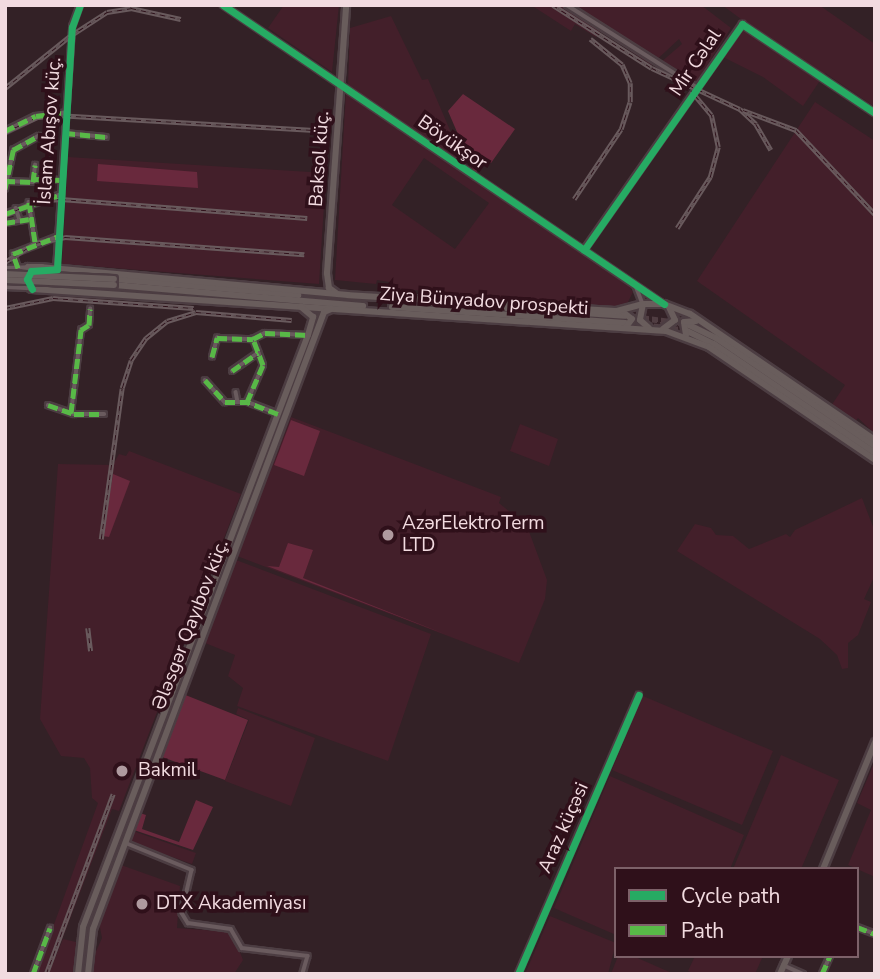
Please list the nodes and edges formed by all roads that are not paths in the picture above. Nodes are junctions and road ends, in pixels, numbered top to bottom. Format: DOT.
graph roads {
  1 [pos="223,5"];
  2 [pos="346,5"];
  3 [pos="567,5"];
  4 [pos="79,6"];
  5 [pos="341,85"];
  6 [pos="698,88"];
  7 [pos="67,112"];
  8 [pos="875,113"];
  9 [pos="5,131"];
  10 [pos="65,133"];
  11 [pos="38,136"];
  12 [pos="106,137"];
  13 [pos="35,165"];
  14 [pos="34,178"];
  15 [pos="62,180"];
  16 [pos="7,181"];
  17 [pos="5,189"];
  18 [pos="62,194"];
  19 [pos="29,202"];
  20 [pos="16,208"];
  21 [pos="5,214"];
  22 [pos="29,219"];
  23 [pos="20,220"];
  24 [pos="5,223"];
  25 [pos="59,236"];
  26 [pos="35,242"];
  27 [pos="584,250"];
  28 [pos="13,254"];
  29 [pos="6,259"];
  30 [pos="56,259"];
  31 [pos="31,267"];
  32 [pos="42,267"];
  33 [pos="5,268"];
  34 [pos="18,268"];
  35 [pos="57,268"];
  36 [pos="327,273"];
  37 [pos="5,274"];
  38 [pos="5,280"];
  39 [pos="114,282"];
  40 [pos="632,282"];
  41 [pos="172,283"];
  42 [pos="226,283"];
  43 [pos="5,286"];
  44 [pos="32,289"];
  45 [pos="309,292"];
  46 [pos="224,295"];
  47 [pos="296,295"];
  48 [pos="348,295"];
  49 [pos="171,296"];
  50 [pos="413,298"];
  51 [pos="643,304"];
  52 [pos="664,304"];
  53 [pos="296,306"];
  54 [pos="370,306"];
  55 [pos="447,307"];
  56 [pos="90,309"];
  57 [pos="348,309"];
  58 [pos="616,311"];
  59 [pos="413,313"];
  60 [pos="423,314"];
  61 [pos="624,322"];
  62 [pos="705,324"];
  63 [pos="652,329"];
  64 [pos="689,331"];
  65 [pos="312,336"];
  66 [pos="253,339"];
  67 [pos="258,353"];
  68 [pos="212,358"];
  69 [pos="232,371"];
  70 [pos="205,380"];
  71 [pos="236,392"];
  72 [pos="238,402"];
  73 [pos="247,402"];
  74 [pos="48,405"];
  75 [pos="288,412"];
  76 [pos="71,413"];
  77 [pos="104,414"];
  78 [pos="278,414"];
  79 [pos="875,440"];
  80 [pos="875,446"];
  81 [pos="875,453"];
  82 [pos="875,460"];
  83 [pos="247,493"];
  84 [pos="256,496"];
  85 [pos="186,654"];
  86 [pos="196,657"];
  87 [pos="639,695"];
  88 [pos="164,712"];
  89 [pos="174,716"];
  90 [pos="875,742"];
  91 [pos="875,749"];
  92 [pos="126,843"];
  93 [pos="825,867"];
  94 [pos="825,867"];
  95 [pos="83,927"];
  96 [pos="50,928"];
  97 [pos="93,932"];
  98 [pos="80,942"];
  99 [pos="89,943"];
  100 [pos="785,958"];
  101 [pos="829,958"];
  102 [pos="783,965"];
  103 [pos="33,974"];
  104 [pos="78,974"];
  105 [pos="88,974"];
  106 [pos="303,974"];
  107 [pos="518,974"];
  108 [pos="779,974"];
  109 [pos="803,974"];
  110 [pos="822,974"];
  1 -- 5 [label="street, Böyükşor"];
  2 -- 5 [label="main road, Baksol küç."];
  3 -- 6 [label="street, Mir Cəlal"];
  4 -- 7 [label="street, İslam Abışov küç."];
  5 -- 27 [label="street, Böyükşor"];
  5 -- 36 [label="main road, Baksol küç."];
  6 -- 8 [label="street, Mir Cəlal"];
  6 -- 27 [label="street, Mir Cəlal"];
  7 -- 9 [label="street"];
  7 -- 10 [label="street, İslam Abışov küç."];
  10 -- 12 [label="street"];
  10 -- 15 [label="street, İslam Abışov küç."];
  11 -- 16 [label="street"];
  13 -- 14 [label="street"];
  14 -- 15 [label="street"];
  14 -- 16 [label="street"];
  15 -- 18 [label="street, İslam Abışov küç."];
  16 -- 17 [label="street"];
  18 -- 19 [label="street"];
  18 -- 25 [label="street, İslam Abışov küç."];
  19 -- 20 [label="street"];
  19 -- 22 [label="street"];
  20 -- 21 [label="street"];
  20 -- 23 [label="street"];
  22 -- 23 [label="street"];
  22 -- 26 [label="street"];
  23 -- 24 [label="street"];
  25 -- 26 [label="street"];
  25 -- 30 [label="street, İslam Abışov küç."];
  26 -- 28 [label="street"];
  27 -- 40 [label="street, Böyükşor"];
  28 -- 29 [label="street"];
  28 -- 34 [label="street"];
  30 -- 32 [label="street"];
  30 -- 35 [label="street, İslam Abışov küç."];
  31 -- 32 [label="main road, Ziya Bünyadov prospekti"];
  31 -- 34 [label="street"];
  31 -- 44 [label="main road"];
  32 -- 35 [label="main road, Ziya Bünyadov prospekti"];
  33 -- 34 [label="street"];
  35 -- 42 [label="main road, Ziya Bünyadov prospekti"];
  35 -- 44 [label="street"];
  36 -- 45 [label="main road"];
  36 -- 48 [label="main road"];
  37 -- 39 [label="main road, bridge"];
  38 -- 39 [label="main road, bridge"];
  39 -- 41 [label="main road, Ziya Bünyadov prospekti"];
  39 -- 46 [label="main road, Ziya Bünyadov prospekti"];
  39 -- 49 [label="main road"];
  40 -- 51 [label="street"];
  40 -- 52 [label="street, Böyükşor"];
  41 -- 42 [label="main road"];
  41 -- 47 [label="main road, Ziya Bünyadov prospekti"];
  42 -- 45 [label="main road, Ziya Bünyadov prospekti"];
  42 -- 47 [label="main road"];
  43 -- 44 [label="street"];
  44 -- 49 [label="main road, Ziya Bünyadov prospekti"];
  45 -- 48 [label="main road, Ziya Bünyadov prospekti"];
  46 -- 49 [label="main road"];
  46 -- 54 [label="main road, Ziya Bünyadov prospekti"];
  47 -- 55 [label="main road, Ziya Bünyadov prospekti"];
  48 -- 50 [label="main road, Ziya Bünyadov prospekti"];
  49 -- 53 [label="main road, Ziya Bünyadov prospekti"];
  50 -- 55 [label="main road"];
  50 -- 58 [label="main road, Ziya Bünyadov prospekti"];
  51 -- 52 [label="main road, Ziya Bünyadov prospekti"];
  51 -- 58 [label="main road, Ziya Bünyadov prospekti"];
  51 -- 63 [label="main road"];
  52 -- 62 [label="main road, Ziya Bünyadov prospekti"];
  52 -- 63 [label="main road"];
  53 -- 57 [label="main road, Ziya Bünyadov prospekti"];
  53 -- 65 [label="main road"];
  54 -- 55 [label="main road, Ziya Bünyadov prospekti"];
  54 -- 59 [label="main road"];
  55 -- 60 [label="main road"];
  55 -- 61 [label="main road, Ziya Bünyadov prospekti"];
  56 -- 76 [label="street"];
  57 -- 59 [label="main road, Ziya Bünyadov prospekti"];
  57 -- 65 [label="main road, Ələsgər Qayıbov küç."];
  58 -- 61 [label="main road"];
  59 -- 60 [label="main road, Ziya Bünyadov prospekti"];
  60 -- 61 [label="main road, Ziya Bünyadov prospekti"];
  61 -- 63 [label="main road, Ziya Bünyadov prospekti"];
  62 -- 64 [label="main road"];
  62 -- 79 [label="main road, Ziya Bünyadov prospekti"];
  63 -- 64 [label="main road, Ziya Bünyadov prospekti"];
  64 -- 80 [label="main road, Ziya Bünyadov prospekti"];
  64 -- 81 [label="main road, Ziya Bünyadov prospekti"];
  64 -- 82 [label="main road, Ziya Bünyadov prospekti"];
  65 -- 66 [label="street"];
  65 -- 75 [label="main road, Ələsgər Qayıbov küç."];
  65 -- 78 [label="main road, Ələsgər Qayıbov küç."];
  66 -- 67 [label="street"];
  66 -- 68 [label="street"];
  67 -- 69 [label="street"];
  67 -- 73 [label="street"];
  70 -- 72 [label="street"];
  71 -- 72 [label="street"];
  72 -- 73 [label="street"];
  73 -- 78 [label="street"];
  74 -- 76 [label="street"];
  75 -- 78 [label="main road"];
  75 -- 84 [label="main road, Ələsgər Qayıbov küç."];
  76 -- 77 [label="street"];
  78 -- 83 [label="main road, Ələsgər Qayıbov küç."];
  83 -- 84 [label="main road"];
  83 -- 85 [label="main road, Ələsgər Qayıbov küç."];
  84 -- 86 [label="main road, Ələsgər Qayıbov küç."];
  85 -- 86 [label="main road"];
  85 -- 88 [label="main road, Ələsgər Qayıbov küç."];
  86 -- 89 [label="main road, Ələsgər Qayıbov küç."];
  87 -- 107 [label="street, Araz küçəsi"];
  88 -- 89 [label="main road"];
  88 -- 95 [label="main road, Ələsgər Qayıbov küç."];
  89 -- 92 [label="main road, Ələsgər Qayıbov küç."];
  90 -- 93 [label="main road"];
  91 -- 94 [label="main road"];
  92 -- 97 [label="main road, Ələsgər Qayıbov küç."];
  92 -- 106 [label="street"];
  95 -- 97 [label="main road"];
  95 -- 98 [label="main road, Ələsgər Qayıbov küç."];
  96 -- 103 [label="street"];
  97 -- 99 [label="main road, Ələsgər Qayıbov küç."];
  98 -- 99 [label="main road"];
  98 -- 104 [label="main road, Ələsgər Qayıbov küç."];
  99 -- 105 [label="main road, Ələsgər Qayıbov küç."];
  100 -- 102 [label="main road"];
  101 -- 110 [label="street"];
  102 -- 108 [label="main road"];
  102 -- 109 [label="street"];
}
